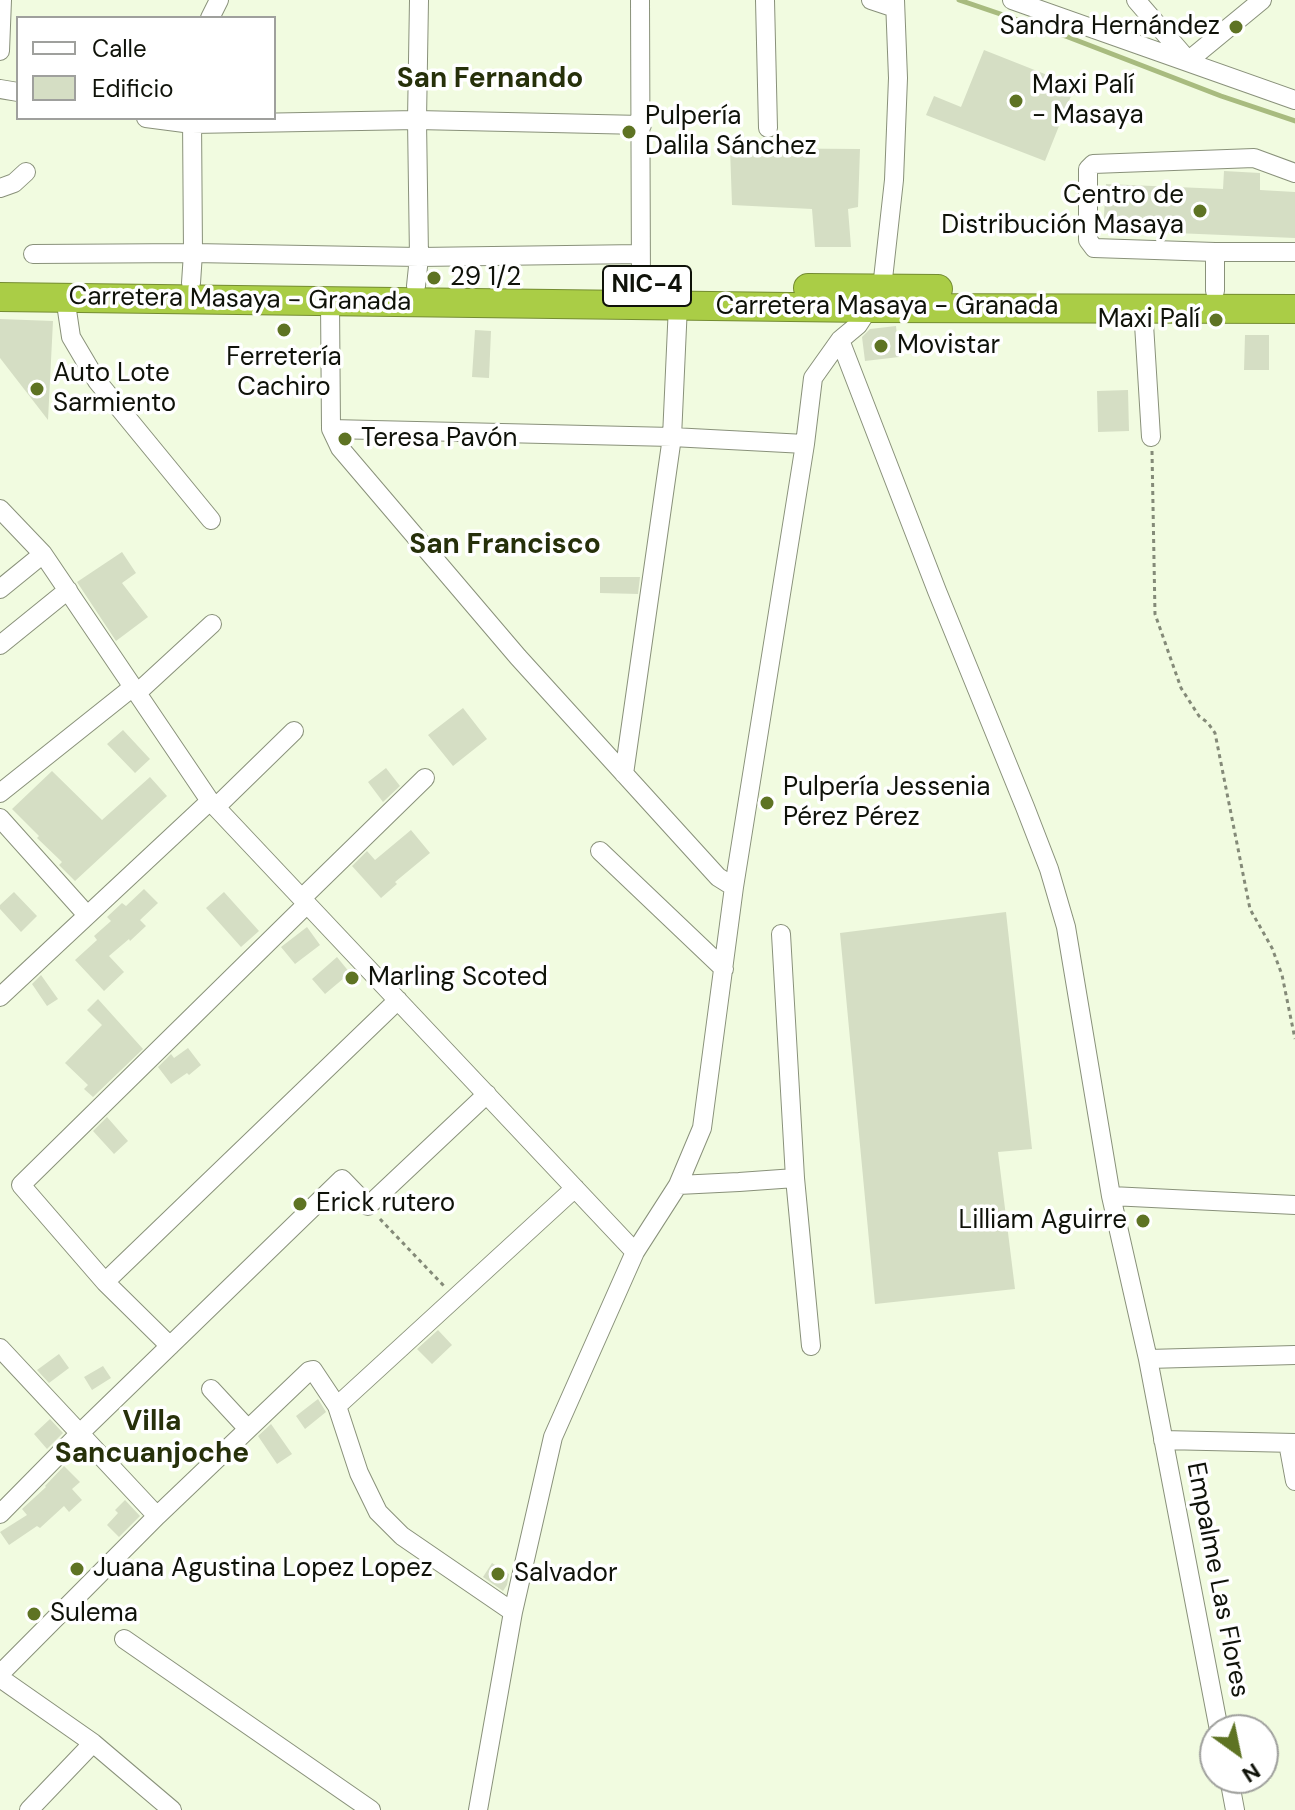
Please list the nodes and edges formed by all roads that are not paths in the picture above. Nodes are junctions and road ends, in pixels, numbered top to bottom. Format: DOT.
graph roads {
  1 [pos="2,0"];
  2 [pos="419,0"];
  3 [pos="640,0"];
  4 [pos="765,0"];
  5 [pos="871,0"];
  6 [pos="1012,0"];
  7 [pos="1136,0"];
  8 [pos="1262,0"];
  9 [pos="895,4"];
  10 [pos="0,51"];
  11 [pos="1188,61"];
  12 [pos="1295,100"];
  13 [pos="417,120"];
  14 [pos="192,121"];
  15 [pos="642,125"];
  16 [pos="768,128"];
  17 [pos="26,172"];
  18 [pos="1295,173"];
  19 [pos="0,188"];
  20 [pos="1215,252"];
  21 [pos="1295,252"];
  22 [pos="193,253"];
  23 [pos="33,254"];
  24 [pos="640,254"];
  25 [pos="419,257"];
  26 [pos="0,282"];
  27 [pos="191,283"];
  28 [pos="416,286"];
  29 [pos="641,286"];
  30 [pos="1215,291"];
  31 [pos="1295,291"];
  32 [pos="0,297"];
  33 [pos="65,297"];
  34 [pos="876,298"];
  35 [pos="330,302"];
  36 [pos="678,305"];
  37 [pos="1143,308"];
  38 [pos="1295,309"];
  39 [pos="840,340"];
  40 [pos="331,429"];
  41 [pos="672,437"];
  42 [pos="1151,437"];
  43 [pos="805,444"];
  44 [pos="0,509"];
  45 [pos="211,520"];
  46 [pos="43,554"];
  47 [pos="0,589"];
  48 [pos="68,590"];
  49 [pos="212,624"];
  50 [pos="0,645"];
  51 [pos="135,690"];
  52 [pos="294,731"];
  53 [pos="624,774"];
  54 [pos="425,778"];
  55 [pos="0,793"];
  56 [pos="213,804"];
  57 [pos="0,818"];
  58 [pos="600,851"];
  59 [pos="734,887"];
  60 [pos="304,901"];
  61 [pos="87,915"];
  62 [pos="781,934"];
  63 [pos="724,969"];
  64 [pos="0,997"];
  65 [pos="398,1000"];
  66 [pos="487,1094"];
  67 [pos="795,1178"];
  68 [pos="678,1185"];
  69 [pos="575,1188"];
  70 [pos="1111,1196"];
  71 [pos="1295,1205"];
  72 [pos="635,1252"];
  73 [pos="105,1282"];
  74 [pos="170,1346"];
  75 [pos="811,1346"];
  76 [pos="0,1348"];
  77 [pos="1295,1355"];
  78 [pos="1148,1359"];
  79 [pos="211,1389"];
  80 [pos="337,1406"];
  81 [pos="248,1429"];
  82 [pos="79,1434"];
  83 [pos="1163,1440"];
  84 [pos="1291,1443"];
  85 [pos="1295,1481"];
  86 [pos="0,1514"];
  87 [pos="157,1516"];
  88 [pos="513,1612"];
  89 [pos="124,1639"];
  90 [pos="0,1676"];
  91 [pos="1216,1714"];
  92 [pos="93,1743"];
  93 [pos="29,1810"];
  94 [pos="172,1810"];
  95 [pos="371,1810"];
  96 [pos="478,1810"];
  1 -- 10 [label="street"];
  2 -- 13 [label="street"];
  3 -- 15 [label="street"];
  4 -- 16 [label="street"];
  5 -- 9 [label="street"];
  6 -- 11 [label="street"];
  7 -- 11 [label="street"];
  8 -- 11 [label="street"];
  9 -- 34 [label="street"];
  11 -- 12 [label="street"];
  13 -- 14 [label="street"];
  13 -- 15 [label="street"];
  13 -- 25 [label="street"];
  14 -- 22 [label="street"];
  15 -- 24 [label="street"];
  17 -- 19 [label="street"];
  18 -- 20 [label="street"];
  20 -- 21 [label="street"];
  20 -- 30 [label="street"];
  22 -- 23 [label="street"];
  22 -- 25 [label="street"];
  22 -- 27 [label="street"];
  24 -- 25 [label="street"];
  24 -- 29 [label="street"];
  25 -- 28 [label="street"];
  26 -- 27 [label="highway, Carretera Masaya - Granada / NIC-4"];
  27 -- 28 [label="highway, Carretera Masaya - Granada / NIC-4"];
  28 -- 29 [label="highway, Carretera Masaya - Granada / NIC-4"];
  29 -- 34 [label="highway, Carretera Masaya - Granada / NIC-4"];
  30 -- 31 [label="highway, Carretera Masaya - Granada / NIC-4"];
  30 -- 34 [label="highway, Carretera Masaya - Granada / NIC-4"];
  32 -- 33 [label="highway, Carretera Masaya - Granada / NIC-4"];
  33 -- 35 [label="highway, Carretera Masaya - Granada / NIC-4"];
  33 -- 45 [label="street"];
  34 -- 36 [label="highway, Carretera Masaya - Granada / NIC-4"];
  34 -- 37 [label="highway, Carretera Masaya - Granada / NIC-4"];
  34 -- 39 [label="street"];
  35 -- 36 [label="highway, Carretera Masaya - Granada / NIC-4"];
  35 -- 40 [label="street"];
  36 -- 41 [label="street"];
  37 -- 38 [label="highway, Carretera Masaya - Granada / NIC-4"];
  37 -- 42 [label="street"];
  39 -- 43 [label="street"];
  39 -- 70 [label="street, Empalme Las Flores"];
  40 -- 41 [label="street"];
  40 -- 53 [label="street"];
  41 -- 43 [label="street"];
  41 -- 53 [label="street"];
  43 -- 59 [label="street"];
  44 -- 46 [label="street"];
  46 -- 47 [label="street"];
  46 -- 48 [label="street"];
  48 -- 50 [label="street"];
  48 -- 51 [label="street"];
  49 -- 51 [label="street"];
  51 -- 55 [label="street"];
  51 -- 56 [label="street"];
  52 -- 56 [label="street"];
  53 -- 59 [label="street"];
  54 -- 60 [label="street"];
  56 -- 60 [label="street"];
  56 -- 61 [label="street"];
  57 -- 61 [label="street"];
  58 -- 63 [label="street"];
  59 -- 63 [label="street"];
  60 -- 65 [label="street"];
  60 -- 73 [label="street"];
  61 -- 64 [label="street"];
  62 -- 67 [label="street"];
  63 -- 68 [label="street"];
  65 -- 66 [label="street"];
  65 -- 73 [label="street"];
  66 -- 69 [label="street"];
  66 -- 74 [label="street"];
  67 -- 68 [label="street"];
  67 -- 75 [label="street"];
  68 -- 72 [label="street"];
  69 -- 72 [label="street"];
  69 -- 80 [label="street"];
  70 -- 71 [label="street"];
  70 -- 78 [label="street, Empalme Las Flores"];
  72 -- 88 [label="street"];
  73 -- 74 [label="street"];
  74 -- 82 [label="street"];
  76 -- 82 [label="street"];
  77 -- 78 [label="street"];
  78 -- 83 [label="street, Empalme Las Flores"];
  79 -- 81 [label="street"];
  80 -- 81 [label="street"];
  80 -- 88 [label="street"];
  81 -- 87 [label="street"];
  82 -- 86 [label="street"];
  82 -- 87 [label="street"];
  83 -- 84 [label="street"];
  83 -- 91 [label="street, Empalme Las Flores"];
  84 -- 85 [label="street"];
  87 -- 90 [label="street"];
  88 -- 96 [label="street"];
  89 -- 95 [label="street"];
  90 -- 92 [label="street"];
  92 -- 93 [label="street"];
  92 -- 94 [label="street"];
}
